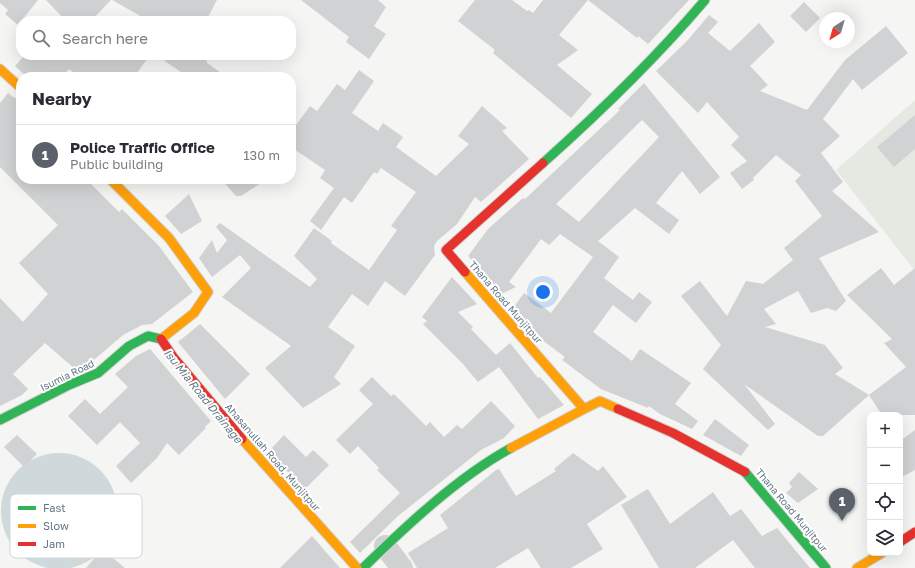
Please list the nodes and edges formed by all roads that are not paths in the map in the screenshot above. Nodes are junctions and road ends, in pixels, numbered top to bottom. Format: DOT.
graph roads {
  1 [pos="705,0"];
  2 [pos="0,69"];
  3 [pos="16,83"];
  4 [pos="115,184"];
  5 [pos="161,340"];
  6 [pos="584,409"];
  7 [pos="0,420"];
  8 [pos="915,532"];
  9 [pos="903,540"];
  10 [pos="385,546"];
  11 [pos="877,556"];
  12 [pos="357,568"];
  13 [pos="363,568"];
  14 [pos="402,568"];
  15 [pos="826,568"];
  16 [pos="857,568"];
  1 -- 6 [label="street, Thana Road Munjitpur"];
  2 -- 3 [label="street"];
  4 -- 5 [label="street"];
  5 -- 7 [label="street, Isumia Road"];
  5 -- 12 [label="street, Ahasanullah Road, Munjitpur"];
  6 -- 10 [label="street"];
  6 -- 15 [label="street, Thana Road Munjitpur"];
  8 -- 9 [label="street"];
  10 -- 13 [label="street"];
  10 -- 14 [label="street"];
  11 -- 16 [label="street"];
}
